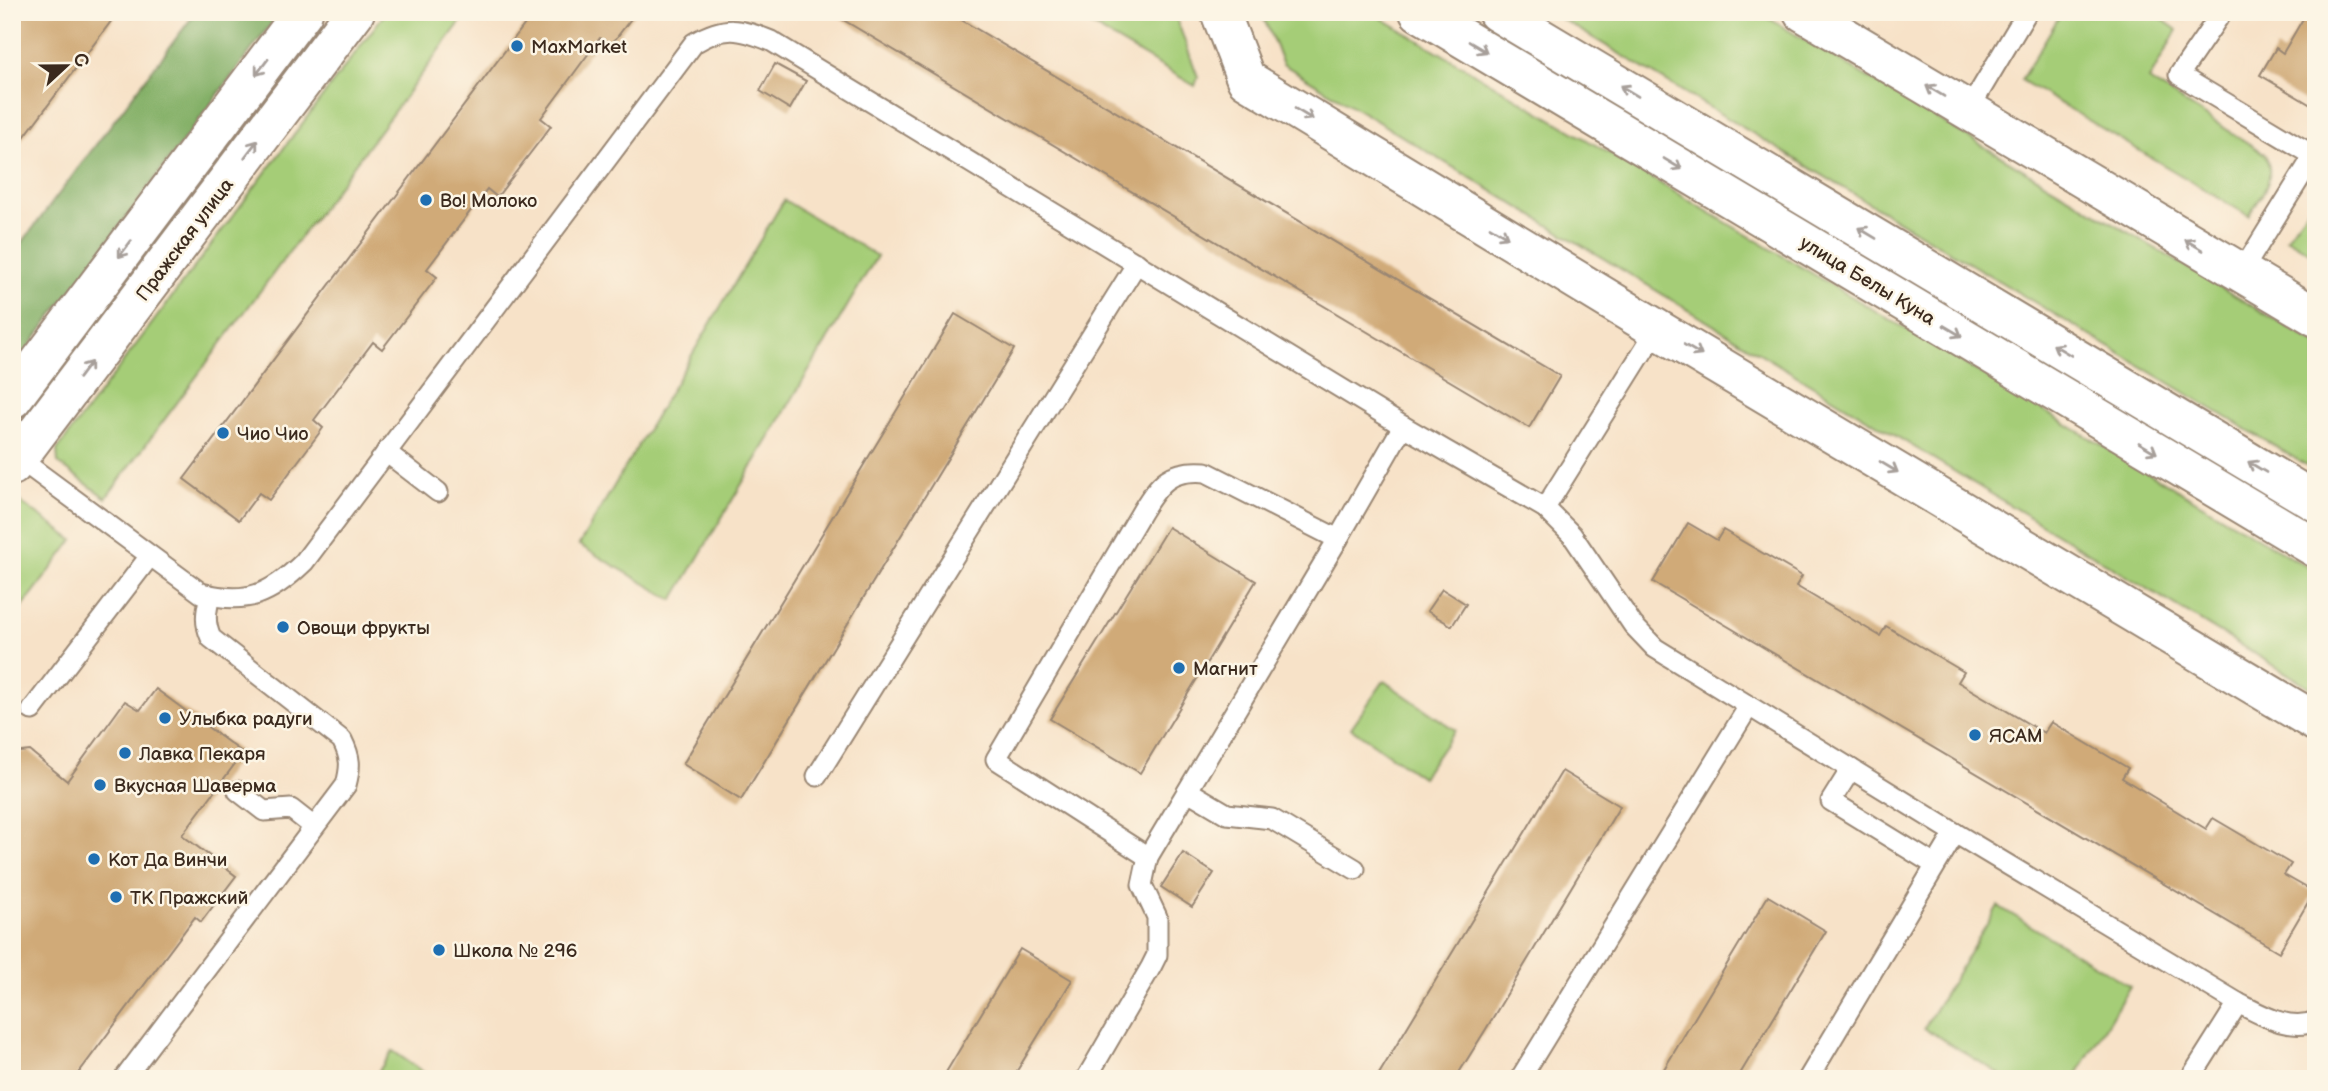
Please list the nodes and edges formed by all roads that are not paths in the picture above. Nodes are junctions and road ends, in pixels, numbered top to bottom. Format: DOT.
graph roads {
  1 [pos="303,12"];
  2 [pos="355,12"];
  3 [pos="1220,12"];
  4 [pos="1419,12"];
  5 [pos="1497,12"];
  6 [pos="1803,12"];
  7 [pos="2027,12"];
  8 [pos="2220,13"];
  9 [pos="1969,111"];
  10 [pos="2315,155"];
  11 [pos="1137,263"];
  12 [pos="2241,273"];
  13 [pos="2316,317"];
  14 [pos="1657,329"];
  15 [pos="12,399"];
  16 [pos="1403,426"];
  17 [pos="386,452"];
  18 [pos="14,459"];
  19 [pos="438,492"];
  20 [pos="2316,502"];
  21 [pos="1545,508"];
  22 [pos="1338,540"];
  23 [pos="2316,548"];
  24 [pos="150,556"];
  25 [pos="210,595"];
  26 [pos="1749,706"];
  27 [pos="32,710"];
  28 [pos="2316,722"];
  29 [pos="1851,769"];
  30 [pos="817,776"];
  31 [pos="238,791"];
  32 [pos="1188,791"];
  33 [pos="314,827"];
  34 [pos="1955,833"];
  35 [pos="1148,857"];
  36 [pos="1935,865"];
  37 [pos="1355,869"];
  38 [pos="2238,1003"];
  39 [pos="2316,1021"];
  40 [pos="124,1079"];
  41 [pos="1086,1079"];
  42 [pos="1520,1079"];
  43 [pos="1808,1079"];
  44 [pos="2190,1079"];
  1 -- 15 [label="street, one-way"];
  18 -- 2 [label="street, Пражская улица, one-way"];
  3 -- 14 [label="street, one-way"];
  4 -- 23 [label="street, улица Белы Куна, one-way"];
  20 -- 5 [label="street, улица Белы Куна, one-way"];
  9 -- 6 [label="street, one-way"];
  7 -- 9 [label="lane"];
  8 -- 10 [label="lane"];
  12 -- 9 [label="street, one-way"];
  10 -- 12 [label="lane"];
  11 -- 16 [label="lane"];
  11 -- 17 [label="lane"];
  11 -- 30 [label="lane"];
  12 -- 13 [label="street"];
  14 -- 21 [label="lane"];
  14 -- 28 [label="street, one-way"];
  16 -- 21 [label="lane"];
  16 -- 22 [label="lane"];
  17 -- 19 [label="lane"];
  17 -- 25 [label="lane"];
  18 -- 24 [label="lane"];
  21 -- 26 [label="lane"];
  22 -- 32 [label="lane"];
  22 -- 35 [label="lane"];
  24 -- 25 [label="lane"];
  24 -- 27 [label="lane"];
  25 -- 33 [label="lane"];
  26 -- 29 [label="lane"];
  26 -- 42 [label="lane"];
  29 -- 34 [label="lane"];
  29 -- 36 [label="lane"];
  31 -- 33 [label="lane"];
  32 -- 35 [label="lane"];
  32 -- 37 [label="lane"];
  33 -- 40 [label="lane"];
  34 -- 36 [label="lane"];
  34 -- 38 [label="lane"];
  35 -- 41 [label="lane"];
  36 -- 43 [label="lane"];
  38 -- 39 [label="lane"];
  38 -- 44 [label="lane"];
}
